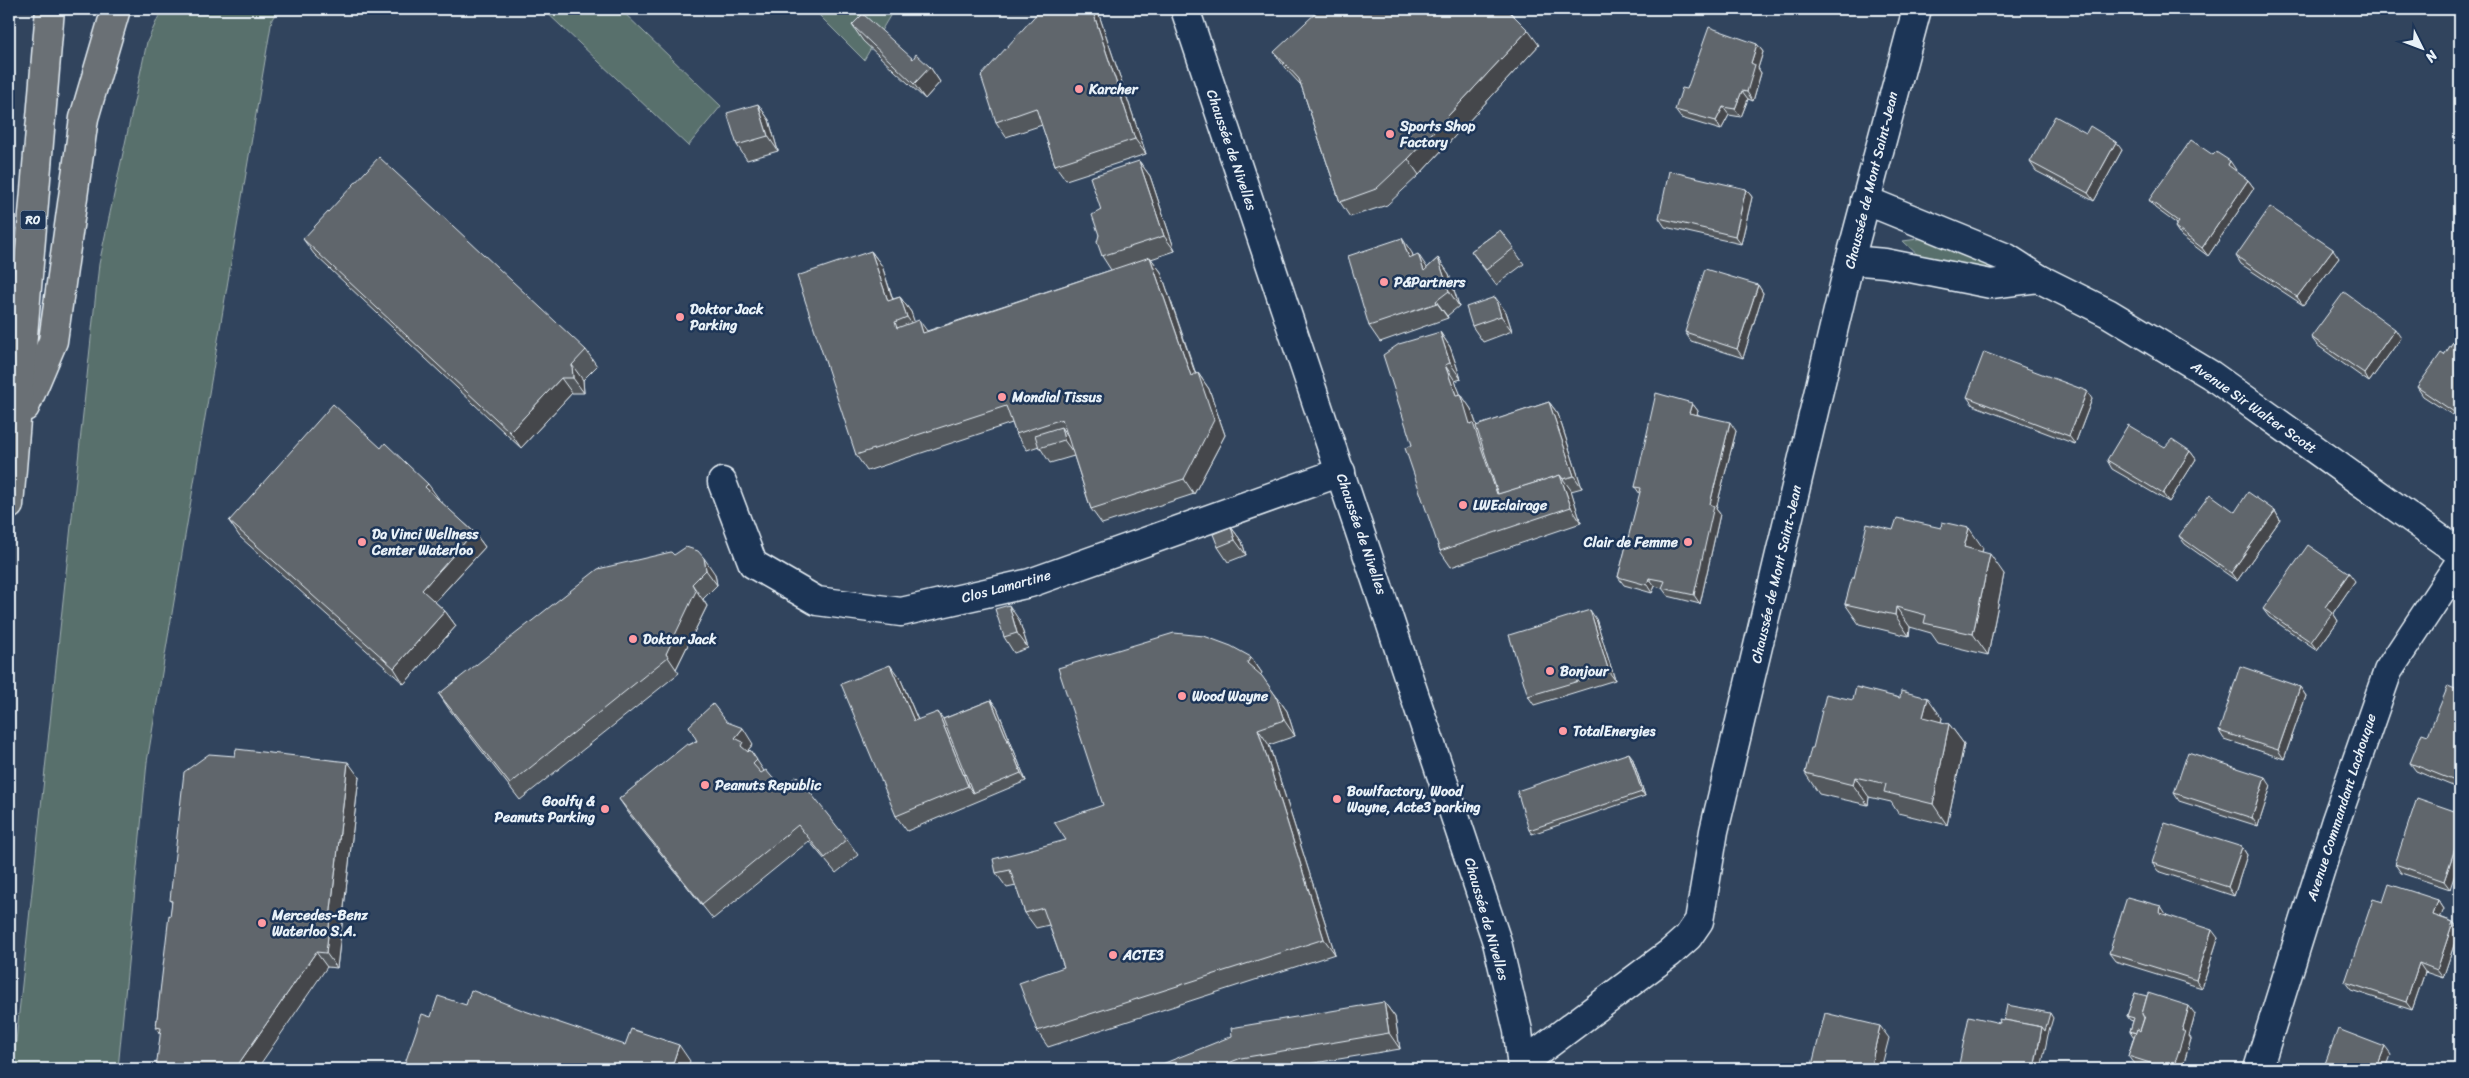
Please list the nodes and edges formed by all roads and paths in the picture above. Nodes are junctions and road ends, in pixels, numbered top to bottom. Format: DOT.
graph roads {
  1 [pos="50,9"];
  2 [pos="116,9"];
  3 [pos="1185,9"];
  4 [pos="1917,9"];
  5 [pos="1865,200"];
  6 [pos="1850,260"];
  7 [pos="2038,278"];
  8 [pos="15,431"];
  9 [pos="1341,472"];
  10 [pos="722,482"];
  11 [pos="9,505"];
  12 [pos="2460,553"];
  13 [pos="2460,562"];
  14 [pos="1524,1067"];
  15 [pos="2258,1069"];
  1 -- 8 [label="highway, R0"];
  2 -- 8 [label="highway"];
  3 -- 9 [label="street, Chaussée de Nivelles"];
  4 -- 5 [label="street, Chaussée de Mont Saint-Jean"];
  5 -- 6 [label="street, Chaussée de Mont Saint-Jean"];
  5 -- 7 [label="street, Avenue Sir Walter Scott"];
  6 -- 7 [label="street"];
  6 -- 14 [label="street, Chaussée de Mont Saint-Jean"];
  7 -- 12 [label="street, Avenue Sir Walter Scott"];
  8 -- 11 [label="highway, R0"];
  9 -- 10 [label="street, Clos Lamartine"];
  9 -- 14 [label="street, Chaussée de Nivelles"];
  13 -- 15 [label="street, Avenue Commandant Lachouque"];
}
